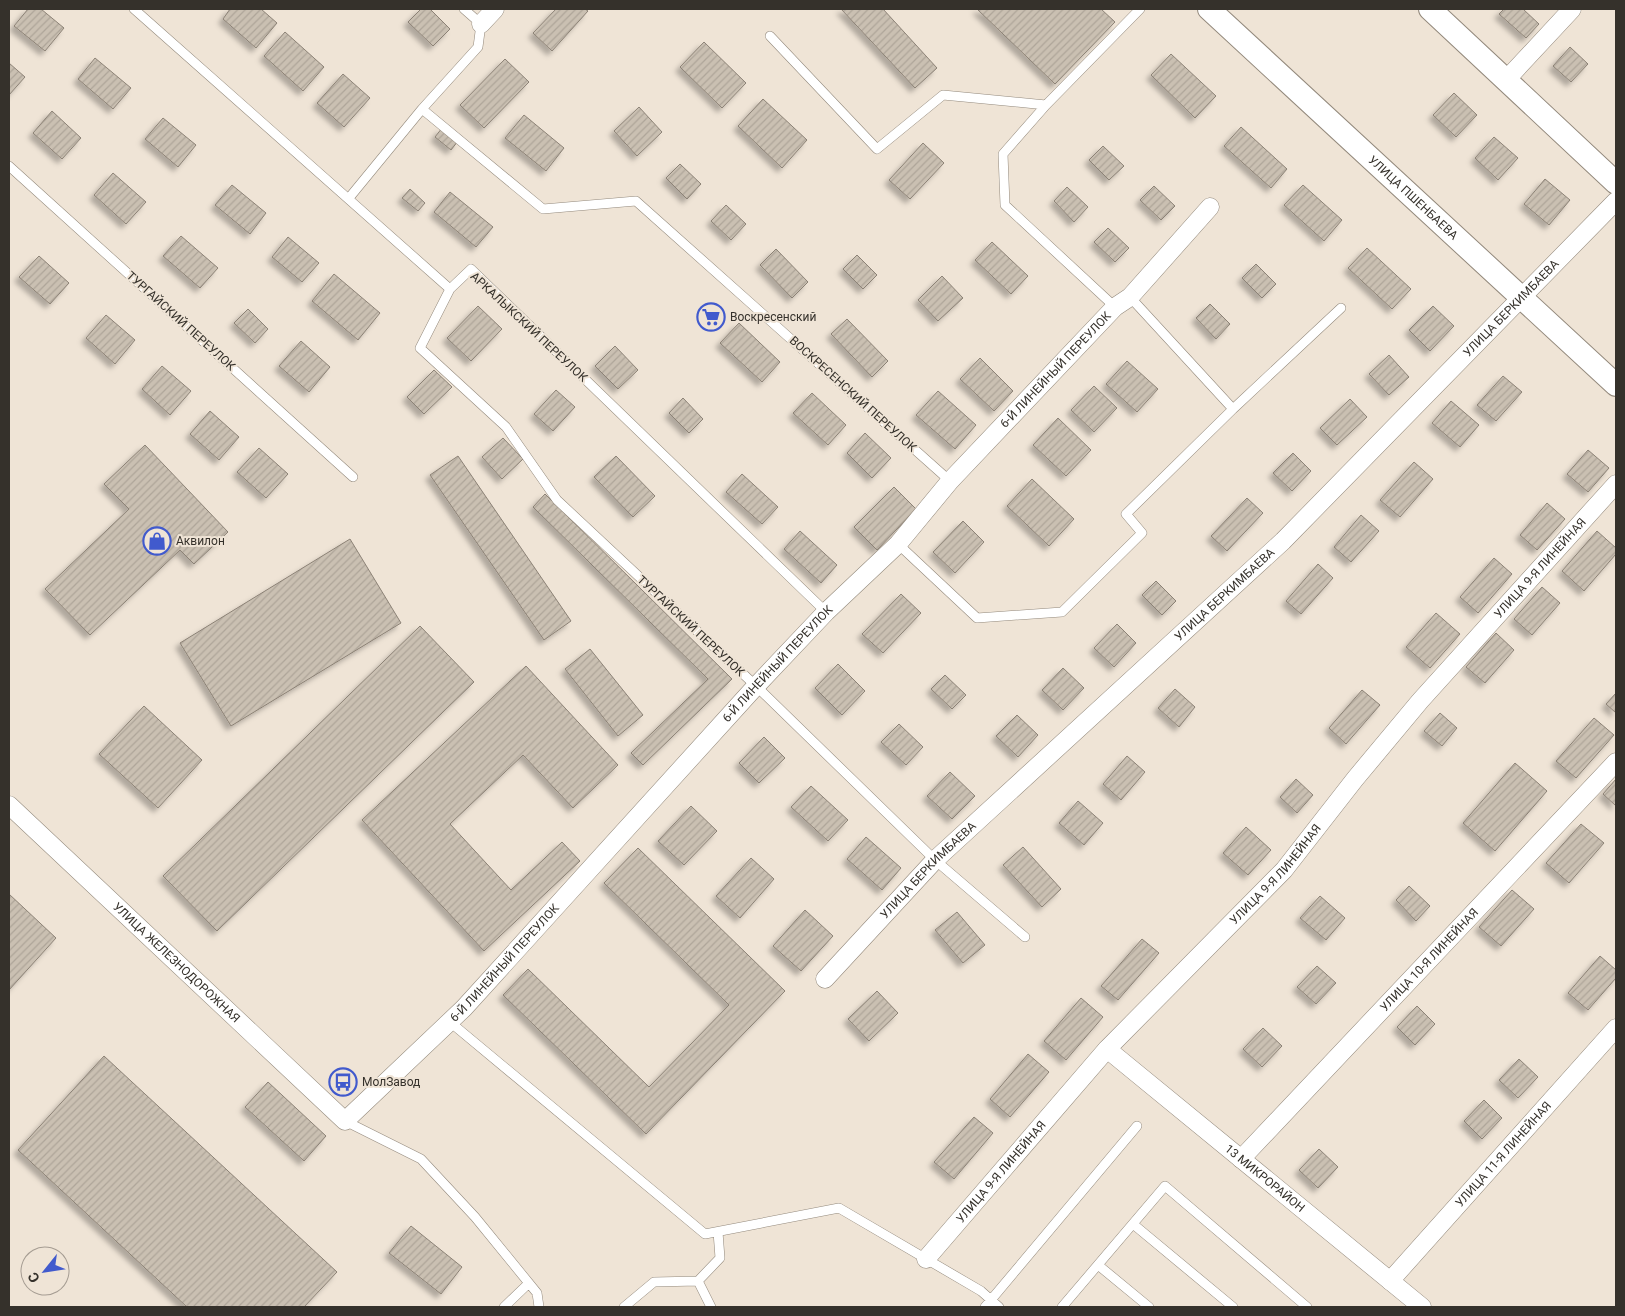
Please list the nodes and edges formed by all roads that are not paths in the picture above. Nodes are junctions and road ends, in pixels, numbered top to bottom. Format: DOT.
graph roads {
  1 [pos="134,9"];
  2 [pos="464,9"];
  3 [pos="495,9"];
  4 [pos="1140,9"];
  5 [pos="1208,9"];
  6 [pos="1430,9"];
  7 [pos="1572,9"];
  8 [pos="481,24"];
  9 [pos="770,36"];
  10 [pos="1506,80"];
  11 [pos="1046,105"];
  12 [pos="422,108"];
  13 [pos="9,166"];
  14 [pos="1616,183"];
  15 [pos="349,198"];
  16 [pos="1616,202"];
  17 [pos="1210,207"];
  18 [pos="450,289"];
  19 [pos="1130,297"];
  20 [pos="1523,298"];
  21 [pos="1115,307"];
  22 [pos="1341,308"];
  23 [pos="1616,385"];
  24 [pos="1233,409"];
  25 [pos="353,477"];
  26 [pos="950,481"];
  27 [pos="1616,484"];
  28 [pos="898,544"];
  29 [pos="826,612"];
  30 [pos="756,686"];
  31 [pos="1616,762"];
  32 [pos="9,805"];
  33 [pos="935,860"];
  34 [pos="1025,936"];
  35 [pos="825,979"];
  36 [pos="450,1022"];
  37 [pos="1616,1028"];
  38 [pos="1107,1050"];
  39 [pos="345,1121"];
  40 [pos="1137,1126"];
  41 [pos="1241,1159"];
  42 [pos="1133,1224"];
  43 [pos="718,1232"];
  44 [pos="926,1258"];
  45 [pos="1098,1265"];
  46 [pos="1390,1281"];
  47 [pos="698,1282"];
  48 [pos="529,1283"];
  49 [pos="992,1300"];
  50 [pos="504,1307"];
  51 [pos="539,1307"];
  52 [pos="624,1307"];
  53 [pos="711,1307"];
  54 [pos="985,1307"];
  55 [pos="999,1307"];
  56 [pos="1062,1307"];
  57 [pos="1149,1307"];
  58 [pos="1234,1307"];
  59 [pos="1307,1307"];
  60 [pos="1422,1307"];
  1 -- 15 [label="lane"];
  2 -- 8 [label="lane"];
  3 -- 8 [label="street"];
  4 -- 11 [label="lane"];
  5 -- 20 [label="street, УЛИЦА ПШЕНБАЕВА"];
  6 -- 10 [label="street"];
  7 -- 10 [label="street"];
  8 -- 12 [label="lane"];
  9 -- 11 [label="lane"];
  10 -- 14 [label="street"];
  11 -- 21 [label="lane"];
  12 -- 15 [label="lane"];
  12 -- 26 [label="lane, ВОСКРЕСЕНСКИЙ ПЕРЕУЛОК"];
  13 -- 25 [label="lane, ТУРГАЙСКИЙ ПЕРЕУЛОК"];
  15 -- 18 [label="lane"];
  16 -- 20 [label="street, УЛИЦА БЕРКИМБАЕВА"];
  17 -- 19 [label="street, 6-Й ЛИНЕЙНЫЙ ПЕРЕУЛОК"];
  18 -- 29 [label="lane, АРКАЛЫКСКИЙ ПЕРЕУЛОК"];
  18 -- 30 [label="lane, ТУРГАЙСКИЙ ПЕРЕУЛОК"];
  19 -- 21 [label="street, 6-Й ЛИНЕЙНЫЙ ПЕРЕУЛОК"];
  19 -- 24 [label="lane"];
  20 -- 23 [label="street, УЛИЦА ПШЕНБАЕВА"];
  20 -- 33 [label="street, УЛИЦА БЕРКИМБАЕВА"];
  21 -- 26 [label="street, 6-Й ЛИНЕЙНЫЙ ПЕРЕУЛОК"];
  22 -- 24 [label="lane"];
  24 -- 28 [label="lane"];
  26 -- 28 [label="street, 6-Й ЛИНЕЙНЫЙ ПЕРЕУЛОК"];
  27 -- 38 [label="street, УЛИЦА 9-Я ЛИНЕЙНАЯ"];
  28 -- 29 [label="street, 6-Й ЛИНЕЙНЫЙ ПЕРЕУЛОК"];
  29 -- 30 [label="street, 6-Й ЛИНЕЙНЫЙ ПЕРЕУЛОК"];
  30 -- 33 [label="lane, ТУРГАЙСКИЙ ПЕРЕУЛОК"];
  30 -- 36 [label="street, 6-Й ЛИНЕЙНЫЙ ПЕРЕУЛОК"];
  31 -- 41 [label="street, УЛИЦА 10-Я ЛИНЕЙНАЯ"];
  32 -- 39 [label="street, УЛИЦА ЖЕЛЕЗНОДОРОЖНАЯ"];
  33 -- 34 [label="lane, ТУРГАЙСКИЙ ПЕРЕУЛОК"];
  33 -- 35 [label="street, УЛИЦА БЕРКИМБАЕВА"];
  36 -- 39 [label="street, 6-Й ЛИНЕЙНЫЙ ПЕРЕУЛОК"];
  36 -- 43 [label="lane"];
  37 -- 46 [label="street, УЛИЦА 11-Я ЛИНЕЙНАЯ"];
  38 -- 41 [label="street, 13 МИКРОРАЙОН"];
  38 -- 44 [label="street, УЛИЦА 9-Я ЛИНЕЙНАЯ"];
  39 -- 48 [label="lane"];
  40 -- 49 [label="lane"];
  41 -- 46 [label="street, 13 МИКРОРАЙОН"];
  42 -- 45 [label="lane"];
  42 -- 58 [label="lane"];
  42 -- 59 [label="lane"];
  43 -- 44 [label="lane"];
  43 -- 47 [label="lane"];
  44 -- 49 [label="lane"];
  45 -- 56 [label="lane"];
  45 -- 57 [label="lane"];
  46 -- 60 [label="street, 13 МИКРОРАЙОН"];
  47 -- 52 [label="lane"];
  47 -- 53 [label="lane"];
  48 -- 50 [label="lane"];
  48 -- 51 [label="lane"];
  49 -- 54 [label="lane"];
  49 -- 55 [label="lane"];
}
